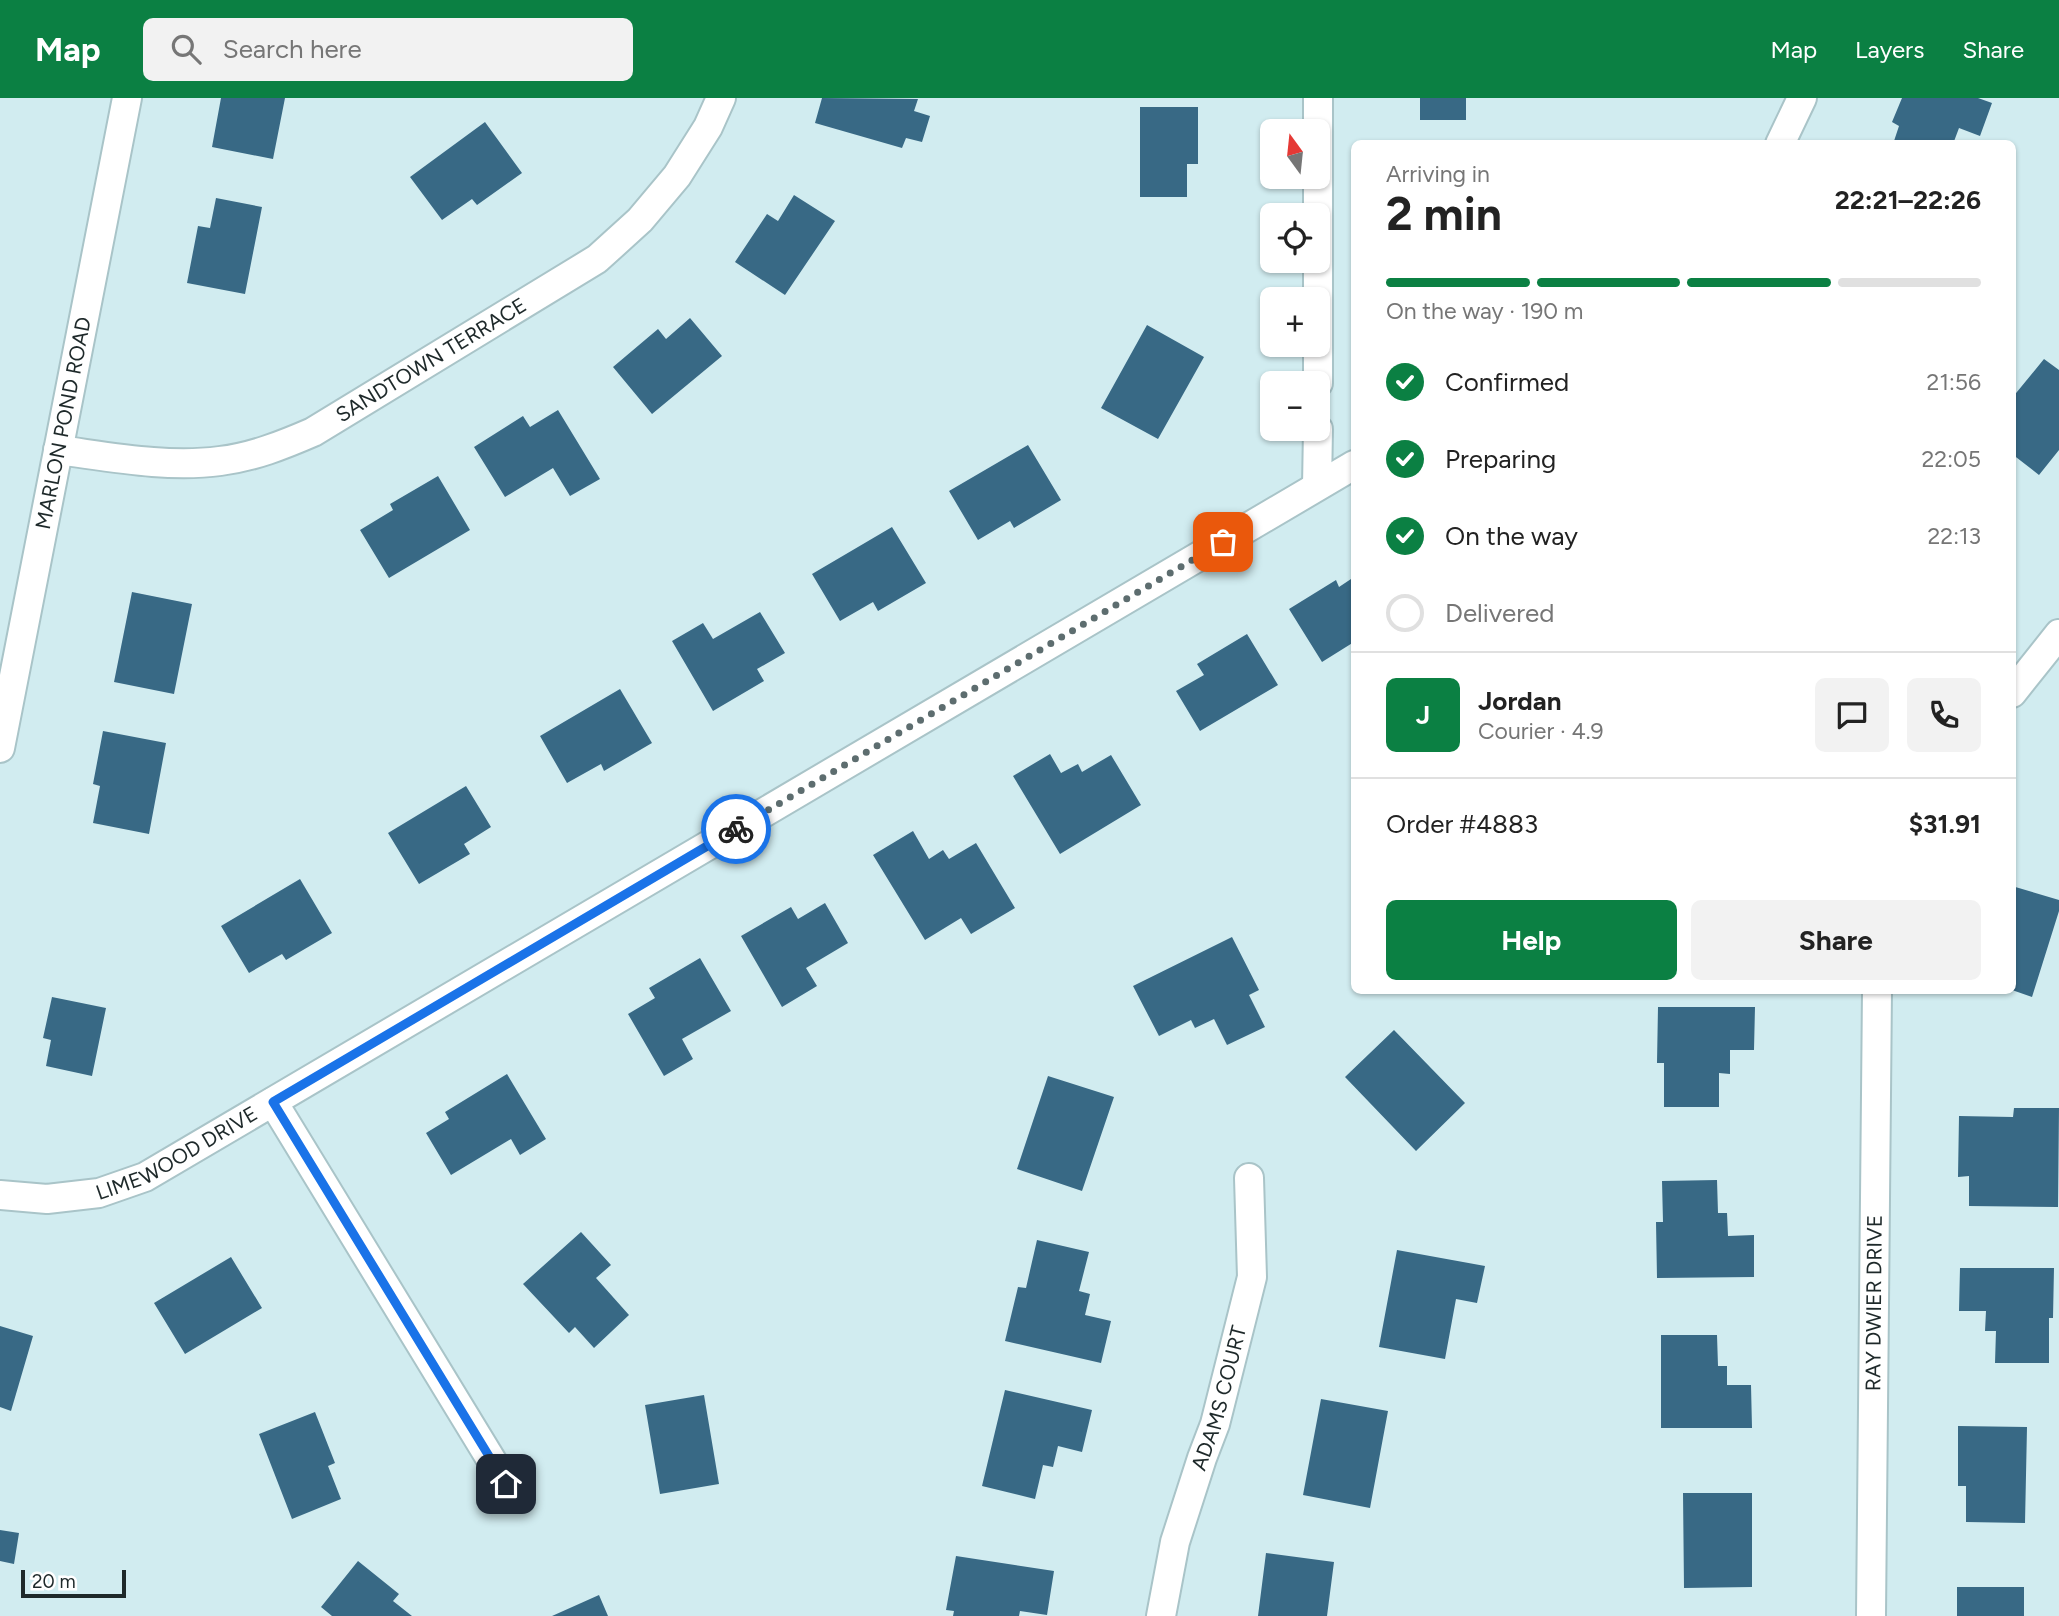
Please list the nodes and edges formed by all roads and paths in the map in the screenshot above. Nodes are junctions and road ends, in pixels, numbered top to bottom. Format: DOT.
graph roads {
  1 [pos="127,98"];
  2 [pos="721,98"];
  3 [pos="1318,98"];
  4 [pos="1802,98"];
  5 [pos="1782,140"];
  6 [pos="1318,371"];
  7 [pos="1318,441"];
  8 [pos="58,450"];
  9 [pos="1351,466"];
  10 [pos="1317,486"];
  11 [pos="2059,634"];
  12 [pos="2016,688"];
  13 [pos="0,748"];
  14 [pos="1877,994"];
  15 [pos="273,1102"];
  16 [pos="1249,1178"];
  17 [pos="0,1195"];
  18 [pos="506,1484"];
  19 [pos="1160,1616"];
  20 [pos="1871,1616"];
  1 -- 8 [label="street, MARLON POND ROAD"];
  2 -- 8 [label="street, SANDTOWN TERRACE"];
  3 -- 6 [label="street"];
  4 -- 5 [label="street"];
  7 -- 10 [label="street"];
  8 -- 13 [label="street, MARLON POND ROAD"];
  9 -- 10 [label="street, LIMEWOOD DRIVE"];
  10 -- 15 [label="street, LIMEWOOD DRIVE"];
  11 -- 12 [label="street"];
  14 -- 20 [label="street, RAY DWIER DRIVE"];
  15 -- 17 [label="street, LIMEWOOD DRIVE"];
  15 -- 18 [label="street"];
  16 -- 19 [label="street, ADAMS COURT"];
}
